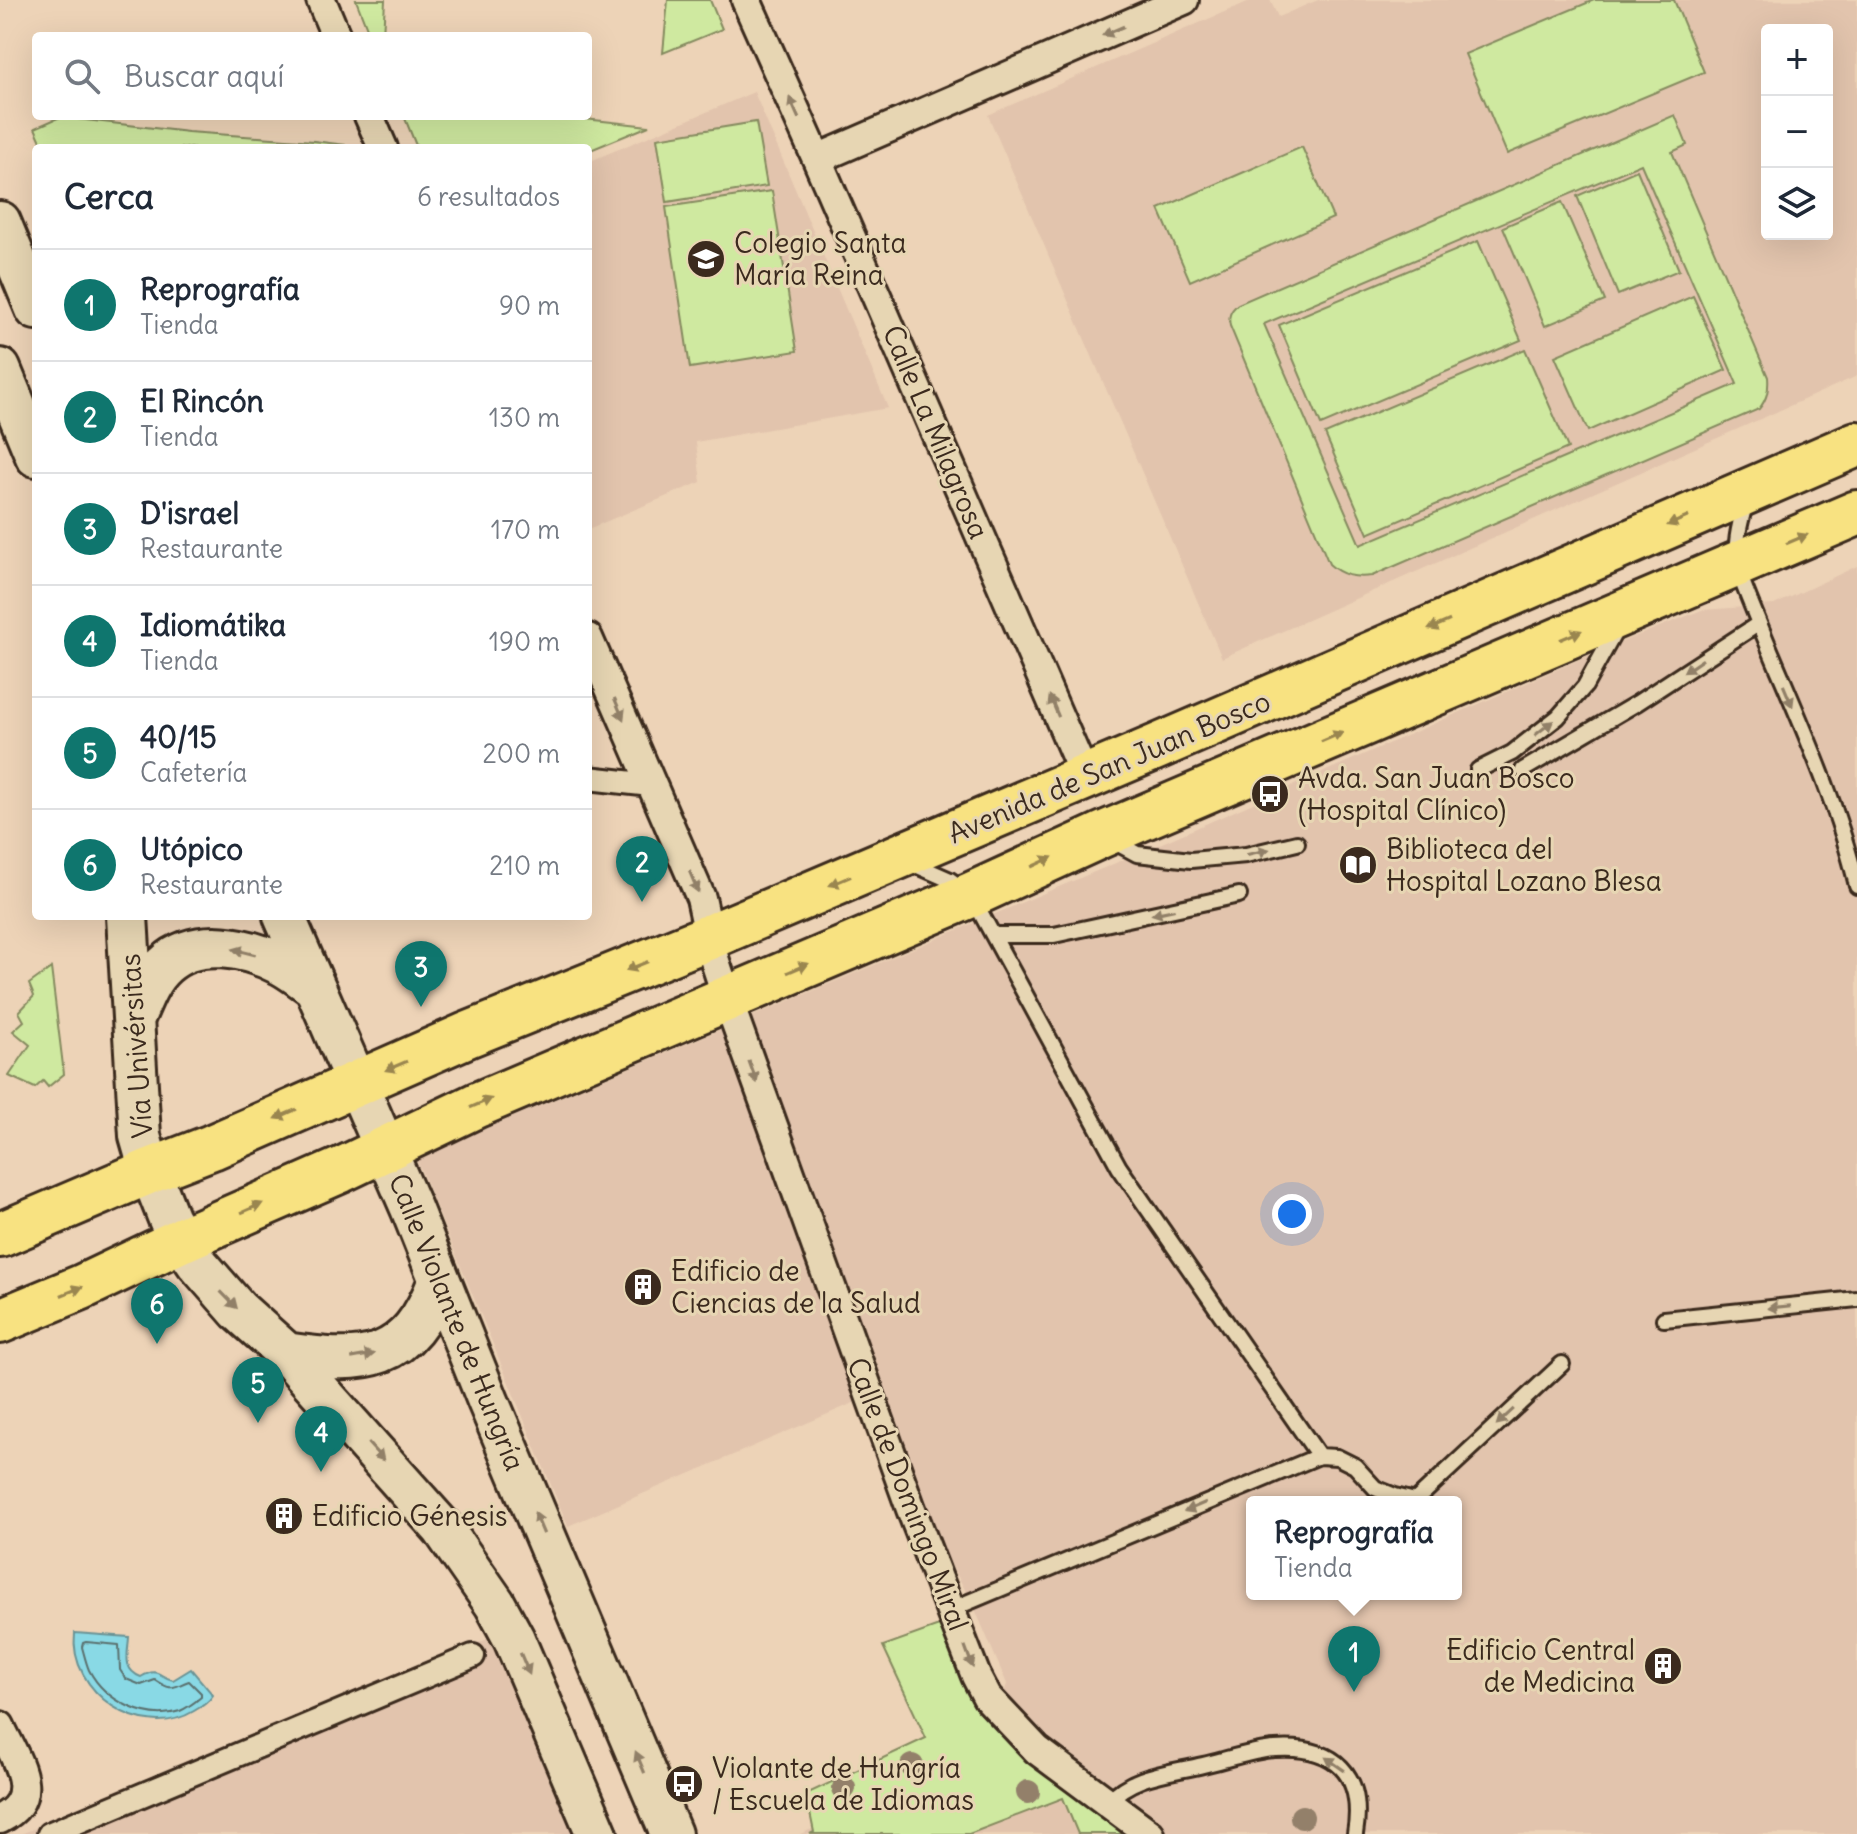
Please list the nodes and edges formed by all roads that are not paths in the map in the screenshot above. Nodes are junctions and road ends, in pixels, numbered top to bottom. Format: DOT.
graph roads {
  1 [pos="321,0"];
  2 [pos="746,0"];
  3 [pos="1184,0"];
  4 [pos="334,32"];
  5 [pos="371,120"];
  6 [pos="381,144"];
  7 [pos="817,159"];
  8 [pos="0,222"];
  9 [pos="32,299"];
  10 [pos="0,369"];
  11 [pos="1857,444"];
  12 [pos="32,446"];
  13 [pos="1750,490"];
  14 [pos="1857,513"];
  15 [pos="1737,565"];
  16 [pos="1626,611"];
  17 [pos="1758,624"];
  18 [pos="592,647"];
  19 [pos="1478,770"];
  20 [pos="1523,770"];
  21 [pos="1085,777"];
  22 [pos="592,778"];
  23 [pos="651,785"];
  24 [pos="1102,835"];
  25 [pos="1297,843"];
  26 [pos="897,857"];
  27 [pos="1857,886"];
  28 [pos="971,895"];
  29 [pos="1239,895"];
  30 [pos="127,920"];
  31 [pos="286,920"];
  32 [pos="994,935"];
  33 [pos="709,937"];
  34 [pos="313,986"];
  35 [pos="727,998"];
  36 [pos="134,1020"];
  37 [pos="372,1117"];
  38 [pos="150,1171"];
  39 [pos="175,1229"];
  40 [pos="0,1235"];
  41 [pos="439,1280"];
  42 [pos="1857,1299"];
  43 [pos="1664,1319"];
  44 [pos="0,1321"];
  45 [pos="286,1353"];
  46 [pos="1562,1364"];
  47 [pos="1319,1456"];
  48 [pos="1395,1496"];
  49 [pos="1420,1496"];
  50 [pos="952,1609"];
  51 [pos="473,1656"];
  52 [pos="0,1726"];
  53 [pos="1108,1802"];
  54 [pos="0,1819"];
  55 [pos="49,1834"];
  56 [pos="597,1834"];
  57 [pos="671,1834"];
  58 [pos="1150,1834"];
  59 [pos="1355,1834"];
  1 -- 4 [label="street"];
  7 -- 2 [label="street, Calle La Milagrosa, one-way"];
  3 -- 7 [label="street, one-way"];
  5 -- 6 [label="street"];
  21 -- 7 [label="street, Calle La Milagrosa, one-way"];
  8 -- 9 [label="main road"];
  10 -- 12 [label="main road"];
  11 -- 13 [label="main road, Avenida de San Juan Bosco"];
  13 -- 15 [label="lane"];
  13 -- 21 [label="main road, Avenida de San Juan Bosco, one-way"];
  15 -- 14 [label="main road, one-way"];
  15 -- 16 [label="main road"];
  15 -- 17 [label="lane"];
  19 -- 16 [label="lane, one-way"];
  24 -- 16 [label="main road, one-way"];
  17 -- 20 [label="lane, one-way"];
  17 -- 27 [label="lane, one-way"];
  18 -- 23 [label="street, Calle de Domingo Miral, one-way"];
  21 -- 26 [label="main road, Avenida de San Juan Bosco"];
  22 -- 23 [label="street"];
  23 -- 33 [label="street, Calle de Domingo Miral, one-way"];
  24 -- 25 [label="lane, one-way"];
  28 -- 24 [label="main road, one-way"];
  26 -- 28 [label="lane"];
  26 -- 33 [label="main road, Avenida de San Juan Bosco, one-way"];
  28 -- 32 [label="lane"];
  35 -- 28 [label="main road, one-way"];
  29 -- 32 [label="lane, one-way"];
  30 -- 36 [label="main road, Vía Univérsitas"];
  31 -- 34 [label="main road"];
  32 -- 47 [label="lane"];
  33 -- 35 [label="street, Calle de Domingo Miral"];
  33 -- 37 [label="main road, Avenida de San Juan Bosco, one-way"];
  34 -- 36 [label="main road, one-way"];
  34 -- 37 [label="main road"];
  37 -- 35 [label="main road, one-way"];
  35 -- 50 [label="street, Calle de Domingo Miral, one-way"];
  36 -- 38 [label="main road, Vía Univérsitas"];
  37 -- 38 [label="main road, one-way"];
  39 -- 37 [label="main road, one-way"];
  37 -- 41 [label="main road, Calle Violante de Hungría"];
  38 -- 39 [label="main road, Vía Univérsitas"];
  38 -- 40 [label="main road"];
  44 -- 39 [label="main road, one-way"];
  39 -- 45 [label="main road, one-way"];
  45 -- 41 [label="main road, one-way"];
  57 -- 41 [label="main road, Calle Violante de Hungría, one-way"];
  42 -- 43 [label="lane, one-way"];
  45 -- 56 [label="main road, one-way"];
  46 -- 49 [label="lane, one-way"];
  47 -- 48 [label="lane"];
  47 -- 50 [label="lane, one-way"];
  50 -- 53 [label="street, Calle de Domingo Miral, one-way"];
  51 -- 55 [label="street"];
  52 -- 54 [label="street"];
  53 -- 58 [label="street, Calle de Domingo Miral"];
  59 -- 53 [label="lane, one-way"];
}
